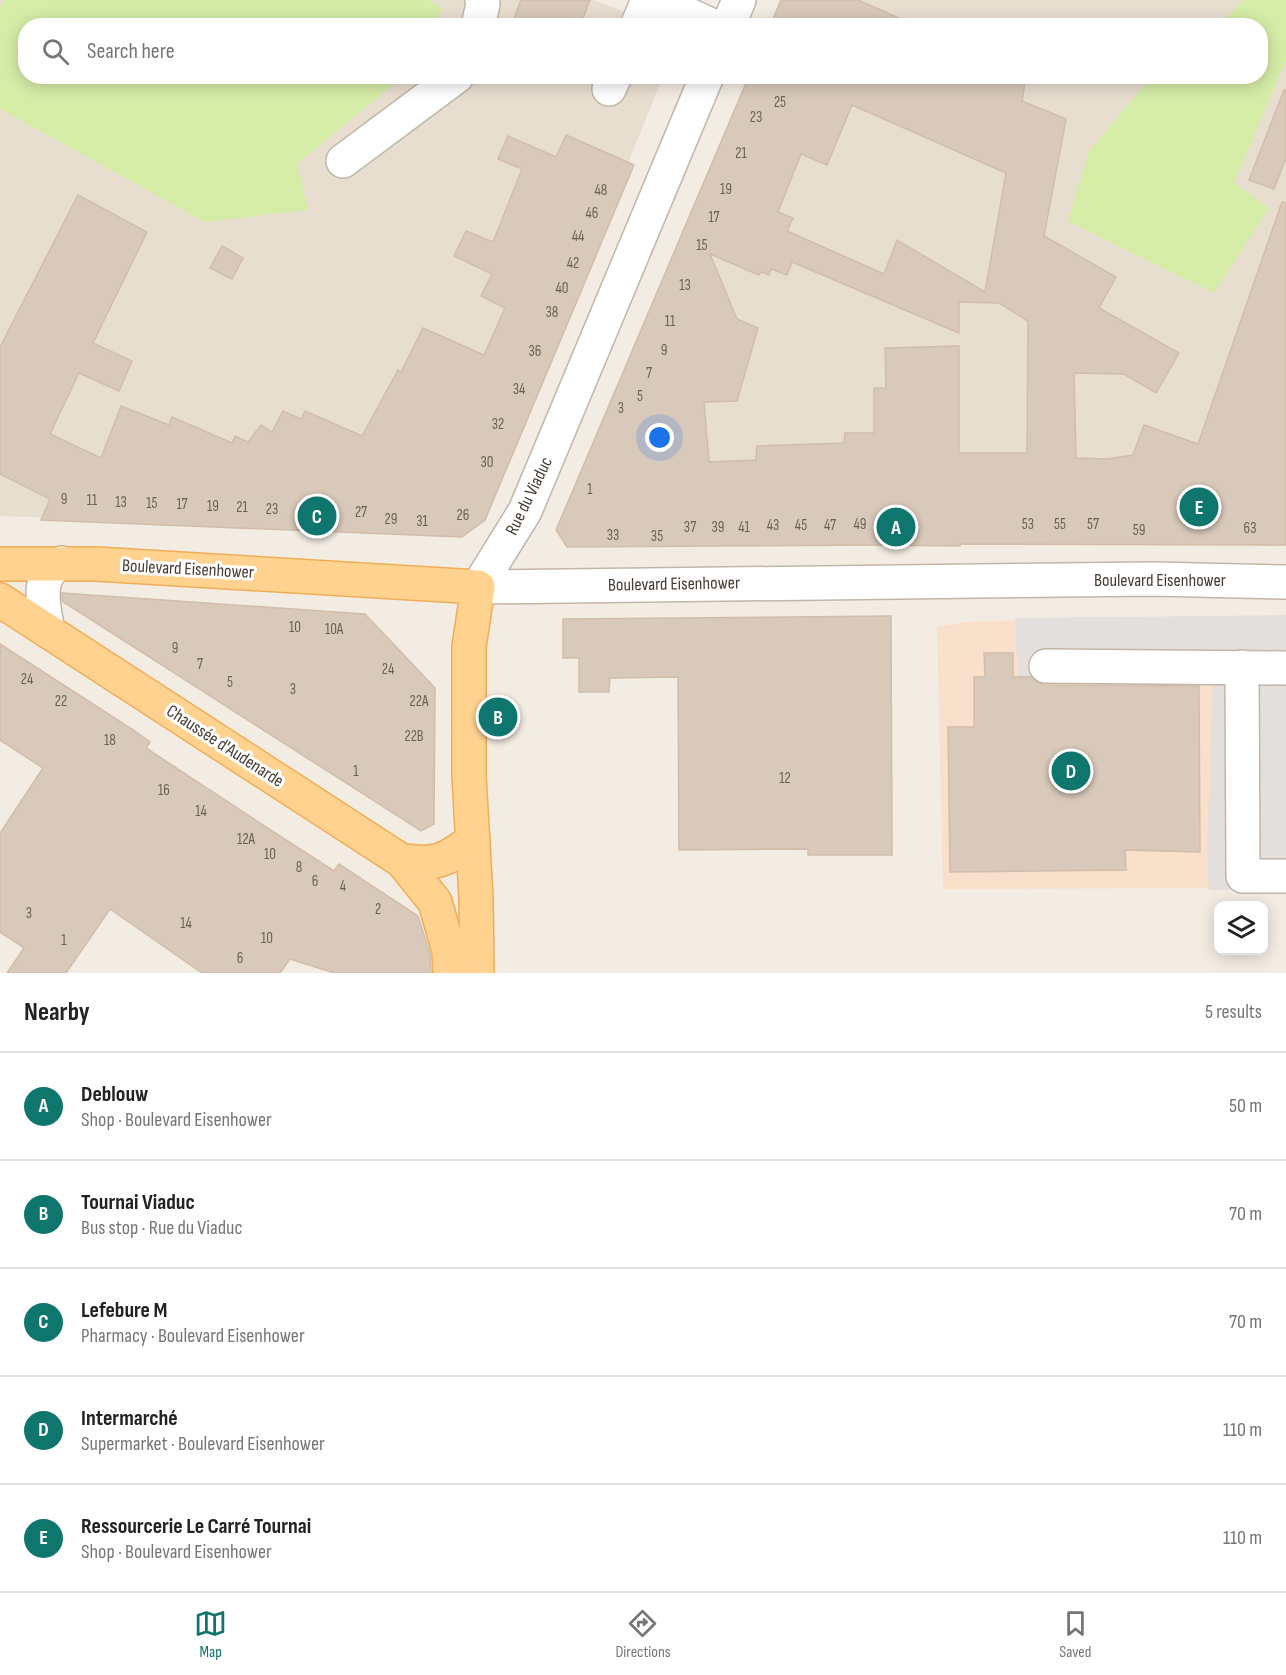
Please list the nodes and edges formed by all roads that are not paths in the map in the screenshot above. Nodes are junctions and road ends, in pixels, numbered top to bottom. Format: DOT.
graph roads {
  1 [pos="482,0"];
  2 [pos="648,0"];
  3 [pos="657,0"];
  4 [pos="738,0"];
  5 [pos="480,18"];
  6 [pos="640,18"];
  7 [pos="696,18"];
  8 [pos="731,18"];
  9 [pos="446,84"];
  10 [pos="704,84"];
  11 [pos="343,160"];
  12 [pos="62,563"];
  13 [pos="0,564"];
  14 [pos="1286,582"];
  15 [pos="478,587"];
  16 [pos="0,600"];
  17 [pos="48,631"];
  18 [pos="1046,666"];
  19 [pos="1242,667"];
  20 [pos="1286,668"];
  21 [pos="472,840"];
  22 [pos="402,861"];
  23 [pos="1286,876"];
  24 [pos="450,973"];
  25 [pos="477,973"];
  1 -- 5 [label="street"];
  2 -- 6 [label="street"];
  3 -- 7 [label="street"];
  4 -- 8 [label="street"];
  9 -- 11 [label="street"];
  10 -- 15 [label="street, Rue du Viaduc"];
  12 -- 13 [label="main road"];
  12 -- 15 [label="main road, Boulevard Eisenhower"];
  12 -- 17 [label="street"];
  14 -- 15 [label="street, Boulevard Eisenhower"];
  15 -- 21 [label="main road, Rue du Viaduc"];
  16 -- 17 [label="main road, Chaussée d'Audenarde"];
  17 -- 22 [label="main road, Chaussée d'Audenarde"];
  18 -- 19 [label="street"];
  19 -- 20 [label="street"];
  19 -- 23 [label="street"];
  21 -- 22 [label="main road"];
  21 -- 25 [label="main road, Rue du Viaduc"];
  22 -- 24 [label="main road"];
}
